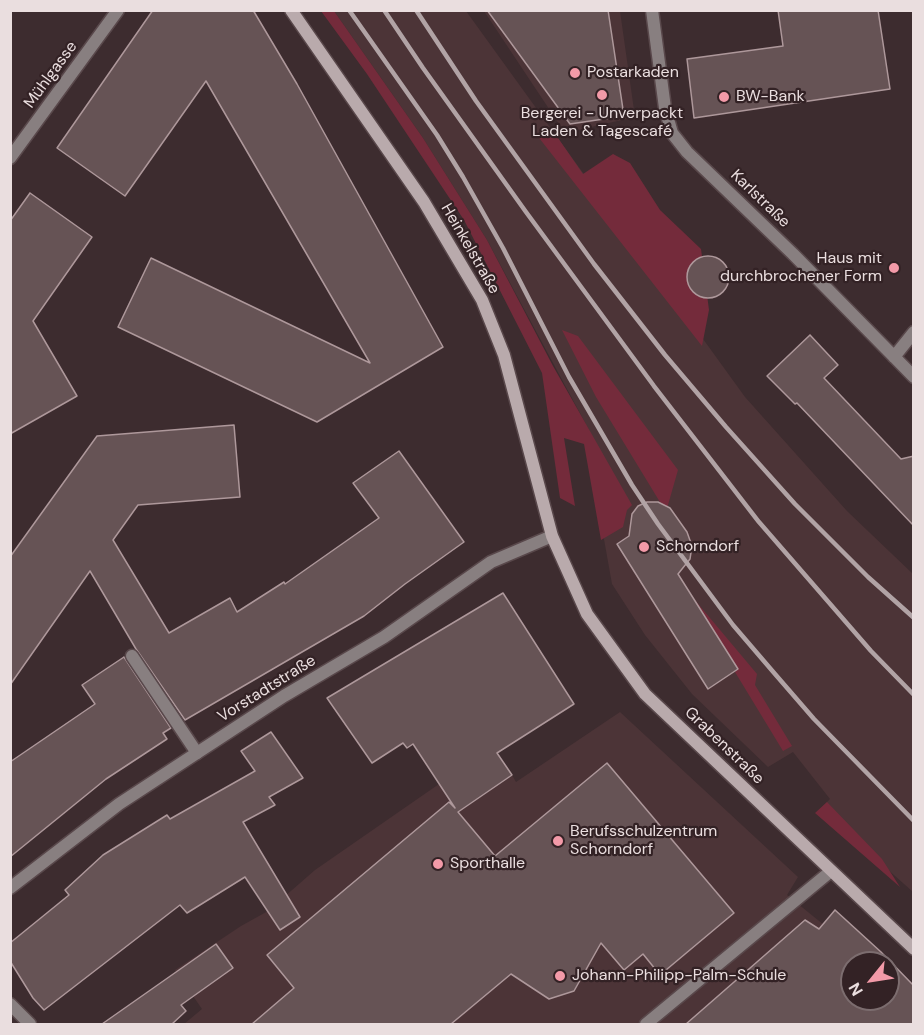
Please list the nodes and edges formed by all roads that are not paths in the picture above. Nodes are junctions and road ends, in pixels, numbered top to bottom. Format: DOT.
graph roads {
  1 [pos="118,10"];
  2 [pos="291,10"];
  3 [pos="652,10"];
  4 [pos="10,159"];
  5 [pos="914,332"];
  6 [pos="894,357"];
  7 [pos="914,377"];
  8 [pos="552,536"];
  9 [pos="132,656"];
  10 [pos="197,753"];
  11 [pos="831,871"];
  12 [pos="10,888"];
  13 [pos="914,949"];
  14 [pos="10,1004"];
  15 [pos="30,1024"];
  16 [pos="646,1024"];
  1 -- 4 [label="street, Mühlgasse"];
  2 -- 8 [label="street, Heinkelstraße"];
  3 -- 6 [label="street, Karlstraße"];
  5 -- 6 [label="street"];
  6 -- 7 [label="street, Karlstraße"];
  8 -- 10 [label="street, Vorstadtstraße"];
  8 -- 11 [label="street, Grabenstraße"];
  9 -- 10 [label="street"];
  10 -- 12 [label="street, Vorstadtstraße"];
  11 -- 13 [label="street, Grabenstraße"];
  11 -- 16 [label="street"];
  14 -- 15 [label="street"];
}
